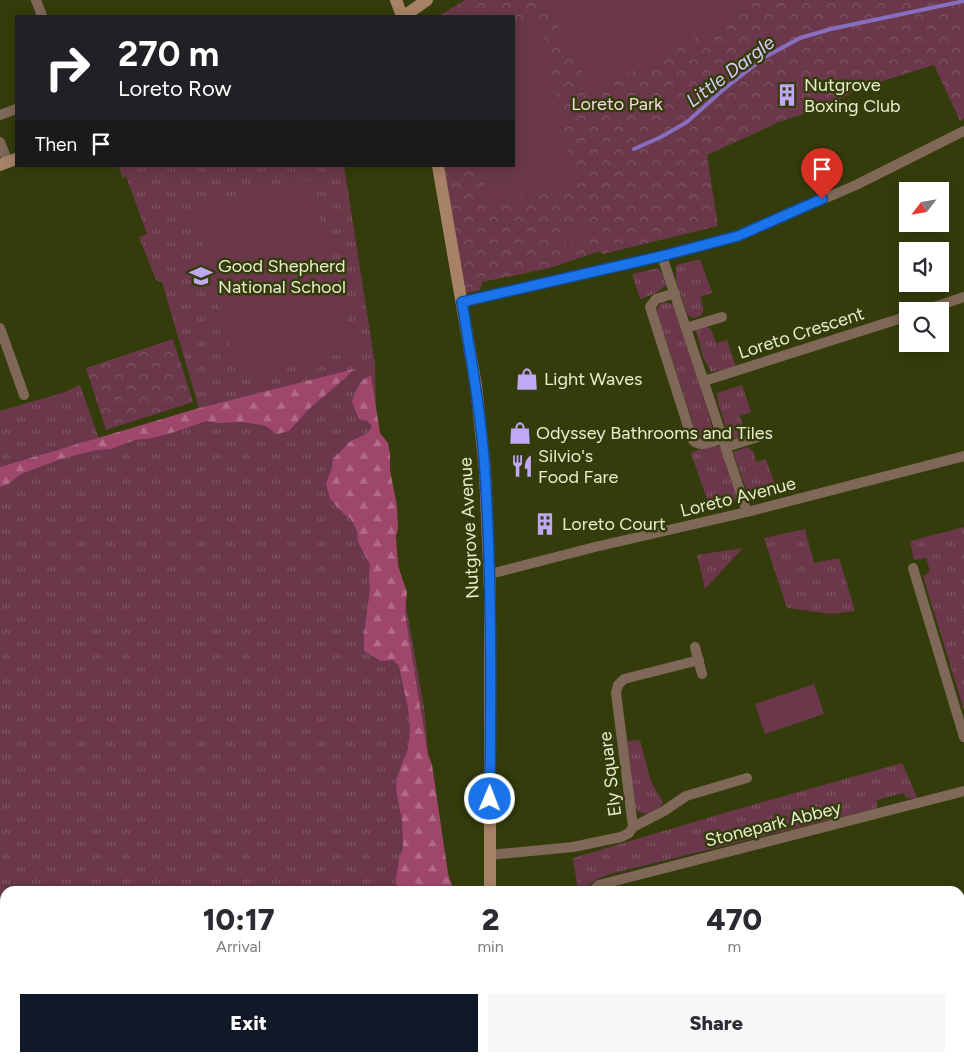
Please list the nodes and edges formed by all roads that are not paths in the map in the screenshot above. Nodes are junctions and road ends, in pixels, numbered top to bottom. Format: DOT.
graph roads {
  1 [pos="36,0"];
  2 [pos="396,0"];
  3 [pos="427,0"];
  4 [pos="42,15"];
  5 [pos="403,15"];
  6 [pos="404,15"];
  7 [pos="15,109"];
  8 [pos="0,115"];
  9 [pos="964,132"];
  10 [pos="0,142"];
  11 [pos="8,162"];
  12 [pos="438,167"];
  13 [pos="662,256"];
  14 [pos="674,293"];
  15 [pos="964,298"];
  16 [pos="462,302"];
  17 [pos="949,303"];
  18 [pos="722,317"];
  19 [pos="899,319"];
  20 [pos="0,328"];
  21 [pos="686,328"];
  22 [pos="4,352"];
  23 [pos="704,381"];
  24 [pos="24,395"];
  25 [pos="760,436"];
  26 [pos="724,443"];
  27 [pos="964,456"];
  28 [pos="747,512"];
  29 [pos="913,568"];
  30 [pos="490,574"];
  31 [pos="695,648"];
  32 [pos="698,660"];
  33 [pos="702,674"];
  34 [pos="964,737"];
  35 [pos="748,778"];
  36 [pos="964,791"];
  37 [pos="632,827"];
  38 [pos="489,855"];
  39 [pos="490,886"];
  40 [pos="598,886"];
  1 -- 4 [label="street"];
  2 -- 5 [label="main road"];
  3 -- 6 [label="main road"];
  7 -- 8 [label="street"];
  9 -- 13 [label="street"];
  10 -- 11 [label="street"];
  12 -- 16 [label="main road, Nutgrove Avenue"];
  13 -- 14 [label="street"];
  13 -- 16 [label="street"];
  14 -- 21 [label="street"];
  14 -- 26 [label="street"];
  15 -- 17 [label="street"];
  16 -- 30 [label="main road, Nutgrove Avenue"];
  18 -- 21 [label="street"];
  19 -- 23 [label="street, Loreto Crescent"];
  20 -- 22 [label="street"];
  21 -- 23 [label="street"];
  22 -- 24 [label="street"];
  23 -- 26 [label="street"];
  25 -- 26 [label="street"];
  26 -- 28 [label="street"];
  27 -- 28 [label="street, Loreto Avenue"];
  28 -- 30 [label="street, Loreto Avenue"];
  29 -- 34 [label="street"];
  30 -- 38 [label="main road, Nutgrove Avenue"];
  31 -- 32 [label="street"];
  32 -- 33 [label="street"];
  32 -- 37 [label="street, Ely Square"];
  35 -- 37 [label="street"];
  36 -- 40 [label="street, Stonepark Abbey"];
  37 -- 38 [label="street, Ely Square"];
  38 -- 39 [label="main road, Nutgrove Avenue"];
}
